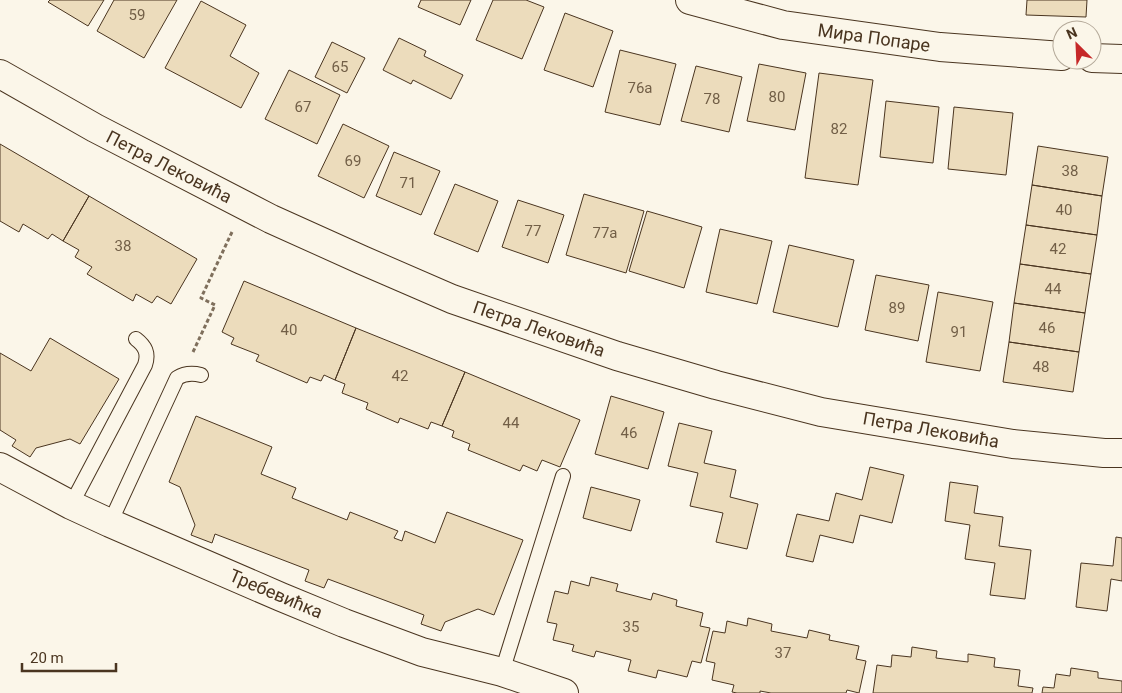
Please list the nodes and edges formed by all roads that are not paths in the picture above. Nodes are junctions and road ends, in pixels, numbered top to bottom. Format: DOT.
graph roads {
  1 [pos="690,0"];
  2 [pos="1052,55"];
  3 [pos="1102,58"];
  4 [pos="1122,59"];
  5 [pos="0,74"];
  6 [pos="136,339"];
  7 [pos="201,375"];
  8 [pos="1122,453"];
  9 [pos="0,467"];
  10 [pos="563,476"];
  11 [pos="71,505"];
  12 [pos="110,523"];
  13 [pos="502,672"];
  14 [pos="564,693"];
  1 -- 2 [label="street, Мира Попаре"];
  3 -- 4 [label="street"];
  5 -- 8 [label="street, Петра Лековића"];
  6 -- 11 [label="lane"];
  7 -- 12 [label="lane"];
  9 -- 11 [label="street, Требевићка"];
  10 -- 13 [label="lane"];
  11 -- 12 [label="street, Требевићка"];
  12 -- 13 [label="street, Требевићка"];
  13 -- 14 [label="street, Требевићка"];
}
